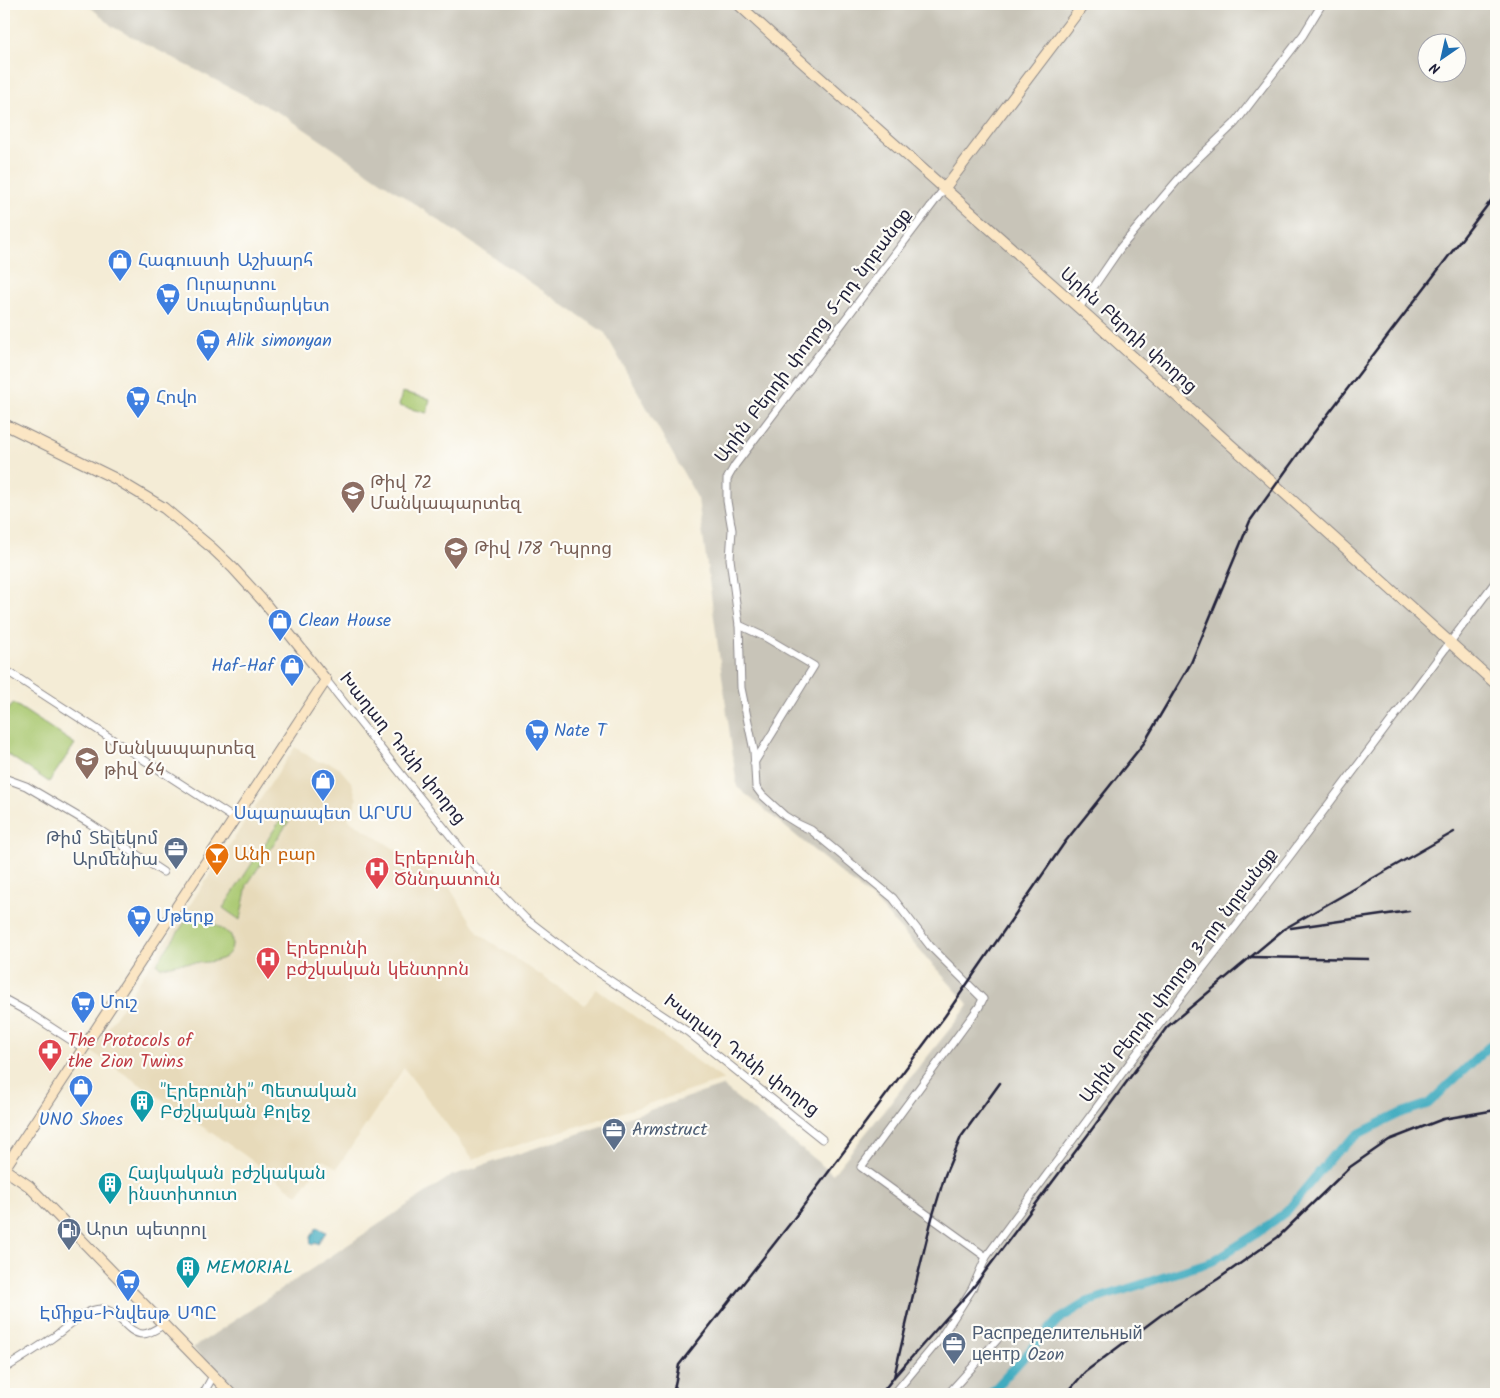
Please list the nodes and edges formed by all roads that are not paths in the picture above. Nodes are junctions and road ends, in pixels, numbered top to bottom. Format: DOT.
graph roads {
  1 [pos="738,4"];
  2 [pos="1084,4"];
  3 [pos="1322,4"];
  4 [pos="944,189"];
  5 [pos="1079,308"];
  6 [pos="4,424"];
  7 [pos="1496,581"];
  8 [pos="739,625"];
  9 [pos="1450,642"];
  10 [pos="4,669"];
  11 [pos="326,680"];
  12 [pos="1496,684"];
  13 [pos="754,764"];
  14 [pos="4,778"];
  15 [pos="234,819"];
  16 [pos="163,872"];
  17 [pos="4,999"];
  18 [pos="84,1048"];
  19 [pos="822,1139"];
  20 [pos="4,1169"];
  21 [pos="986,1257"];
  22 [pos="163,1325"];
  23 [pos="997,1340"];
  24 [pos="4,1370"];
  25 [pos="213,1376"];
  26 [pos="203,1394"];
  27 [pos="231,1394"];
  28 [pos="894,1394"];
  29 [pos="948,1394"];
  1 -- 4 [label="street, Արին Բերդի փողոց"];
  2 -- 4 [label="street, Արին Բերդի փողոց 5-րդ նրբանցք"];
  3 -- 5 [label="street"];
  4 -- 5 [label="street, Արին Բերդի փողոց"];
  4 -- 8 [label="street, Արին Բերդի փողոց 5-րդ նրբանցք"];
  5 -- 9 [label="street, Արին Բերդի փողոց"];
  6 -- 11 [label="street, Խաղաղ Դոնի փողոց"];
  7 -- 9 [label="street, Արին Բերդի փողոց 3-րդ նրբանցք"];
  8 -- 13 [label="street, Արին Բերդի փողոց 5-րդ նրբանցք"];
  8 -- 13 [label="street"];
  9 -- 12 [label="street, Արին Բերդի փողոց"];
  9 -- 21 [label="street, Արին Բերդի փողոց 3-րդ նրբանցք"];
  10 -- 15 [label="street"];
  11 -- 15 [label="street"];
  11 -- 19 [label="street, Խաղաղ Դոնի փողոց"];
  13 -- 21 [label="street, Արին Բերդի փողոց 5-րդ նրբանցք"];
  14 -- 16 [label="street"];
  15 -- 18 [label="street"];
  17 -- 18 [label="street"];
  18 -- 20 [label="street"];
  20 -- 22 [label="street"];
  21 -- 28 [label="street, Արին Բերդի փողոց 3-րդ նրբանցք"];
  22 -- 24 [label="street"];
  22 -- 25 [label="street"];
  23 -- 29 [label="street"];
  25 -- 26 [label="street"];
  25 -- 27 [label="street"];
}
